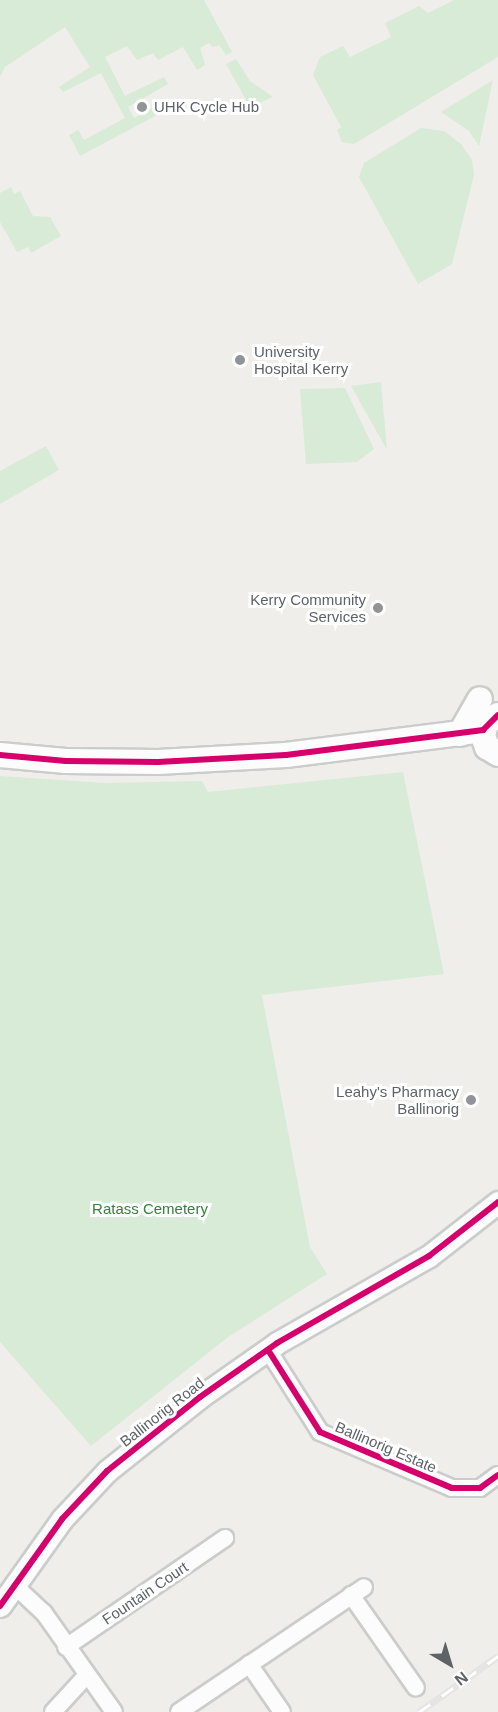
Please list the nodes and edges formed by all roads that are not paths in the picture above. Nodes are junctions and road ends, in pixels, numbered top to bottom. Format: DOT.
graph roads {
  1 [pos="480,699"];
  2 [pos="460,734"];
  3 [pos="491,735"];
  4 [pos="407,742"];
  5 [pos="0,755"];
  6 [pos="498,1202"];
  7 [pos="268,1350"];
  8 [pos="498,1475"];
  9 [pos="225,1538"];
  10 [pos="15,1586"];
  11 [pos="0,1606"];
  12 [pos="66,1647"];
  13 [pos="249,1664"];
  14 [pos="86,1676"];
  15 [pos="416,1688"];
  16 [pos="53,1712"];
  17 [pos="114,1712"];
  18 [pos="179,1712"];
  19 [pos="282,1712"];
  1 -- 2 [label="main road"];
  2 -- 3 [label="main road"];
  2 -- 4 [label="main road"];
  3 -- 4 [label="main road"];
  4 -- 5 [label="main road"];
  6 -- 7 [label="street, Ballinorig Road"];
  7 -- 8 [label="street, Ballinorig Estate"];
  7 -- 10 [label="street, Ballinorig Road"];
  9 -- 12 [label="street, Fountain Court"];
  10 -- 11 [label="street, Ballinorig Road"];
  10 -- 12 [label="street"];
  12 -- 14 [label="street"];
  13 -- 15 [label="street"];
  13 -- 18 [label="street"];
  13 -- 19 [label="street"];
  14 -- 16 [label="street"];
  14 -- 17 [label="street"];
}
